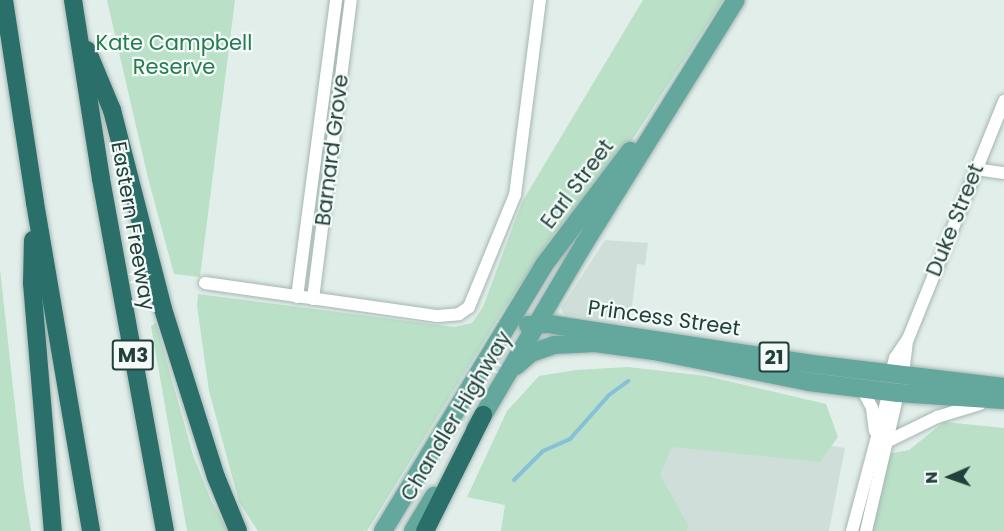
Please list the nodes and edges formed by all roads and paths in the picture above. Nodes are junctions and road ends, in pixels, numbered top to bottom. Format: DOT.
graph roads {
  1 [pos="4,0"];
  2 [pos="73,0"];
  3 [pos="336,0"];
  4 [pos="351,0"];
  5 [pos="540,0"];
  6 [pos="736,0"];
  7 [pos="76,22"];
  8 [pos="698,61"];
  9 [pos="1004,101"];
  10 [pos="975,169"];
  11 [pos="1004,173"];
  12 [pos="35,203"];
  13 [pos="205,284"];
  14 [pos="297,297"];
  15 [pos="313,299"];
  16 [pos="537,324"];
  17 [pos="500,339"];
  18 [pos="508,373"];
  19 [pos="897,374"];
  20 [pos="862,389"];
  21 [pos="894,392"];
  22 [pos="1002,396"];
  23 [pos="483,415"];
  24 [pos="888,441"];
  25 [pos="874,447"];
  26 [pos="225,501"];
  27 [pos="52,531"];
  28 [pos="91,531"];
  29 [pos="165,531"];
  30 [pos="238,531"];
  31 [pos="244,531"];
  32 [pos="383,531"];
  33 [pos="413,531"];
  34 [pos="425,531"];
  35 [pos="852,531"];
  36 [pos="866,531"];
  1 -- 12 [label="highway"];
  2 -- 7 [label="highway, Eastern Freeway / M3"];
  3 -- 14 [label="street, Barnard Grove"];
  4 -- 15 [label="street, Barnard Grove"];
  5 -- 15 [label="street"];
  6 -- 8 [label="main road, Earl Street"];
  7 -- 26 [label="highway"];
  7 -- 29 [label="highway, Eastern Freeway / M3"];
  8 -- 16 [label="main road, Earl Street"];
  8 -- 17 [label="main road, Earl Street"];
  9 -- 10 [label="street, Duke Street"];
  10 -- 11 [label="street"];
  10 -- 19 [label="street, Duke Street"];
  12 -- 27 [label="highway"];
  12 -- 28 [label="highway"];
  13 -- 14 [label="street"];
  14 -- 15 [label="street"];
  16 -- 17 [label="main road, Princess Street / 21"];
  16 -- 18 [label="main road, Chandler Highway"];
  16 -- 19 [label="main road, Princess Street / 21"];
  17 -- 32 [label="main road, Chandler Highway"];
  18 -- 20 [label="main road, Princess Street / 21"];
  18 -- 23 [label="main road, Chandler Highway / 21"];
  19 -- 21 [label="main road"];
  19 -- 22 [label="main road, Princess Street / 21"];
  20 -- 21 [label="main road, Princess Street / 21"];
  20 -- 25 [label="street"];
  21 -- 22 [label="main road, Princess Street / 21"];
  21 -- 24 [label="street"];
  21 -- 25 [label="street"];
  22 -- 24 [label="street"];
  23 -- 33 [label="main road, Chandler Highway / 21"];
  23 -- 34 [label="highway"];
  24 -- 36 [label="street"];
  25 -- 35 [label="street"];
  26 -- 30 [label="highway"];
  26 -- 31 [label="highway"];
}
